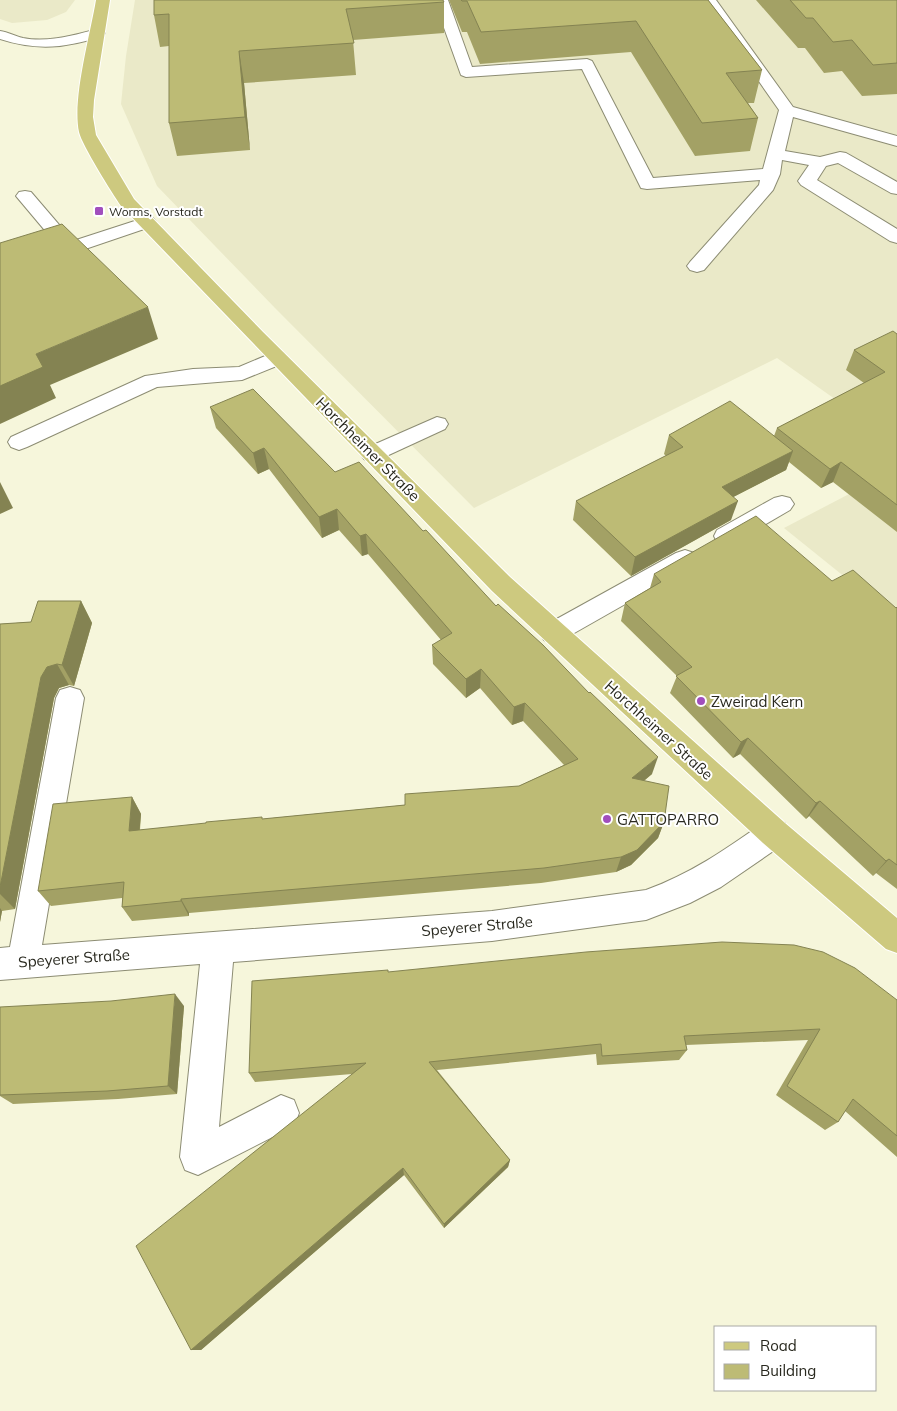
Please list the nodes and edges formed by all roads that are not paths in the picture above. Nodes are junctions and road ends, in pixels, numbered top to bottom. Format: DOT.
graph roads {
  1 [pos="103,0"];
  2 [pos="442,0"];
  3 [pos="709,0"];
  4 [pos="98,34"];
  5 [pos="1,36"];
  6 [pos="787,110"];
  7 [pos="897,141"];
  8 [pos="776,154"];
  9 [pos="820,162"];
  10 [pos="770,174"];
  11 [pos="897,189"];
  12 [pos="25,196"];
  13 [pos="147,222"];
  14 [pos="897,237"];
  15 [pos="69,248"];
  16 [pos="697,266"];
  17 [pos="0,272"];
  18 [pos="276,358"];
  19 [pos="436,424"];
  20 [pos="19,442"];
  21 [pos="372,454"];
  22 [pos="782,504"];
  23 [pos="553,633"];
  24 [pos="70,698"];
  25 [pos="774,833"];
  26 [pos="897,938"];
  27 [pos="218,947"];
  28 [pos="11,963"];
  29 [pos="281,1113"];
  1 -- 4 [label="main road, Horchheimer Straße"];
  2 -- 10 [label="street"];
  3 -- 6 [label="street"];
  4 -- 5 [label="street"];
  4 -- 13 [label="main road, Horchheimer Straße"];
  6 -- 7 [label="street"];
  6 -- 8 [label="street"];
  8 -- 9 [label="street"];
  8 -- 10 [label="street"];
  9 -- 11 [label="street"];
  9 -- 14 [label="street"];
  10 -- 16 [label="street"];
  12 -- 15 [label="street"];
  13 -- 15 [label="street"];
  13 -- 18 [label="main road, Horchheimer Straße"];
  15 -- 17 [label="street"];
  18 -- 20 [label="street"];
  18 -- 21 [label="main road, Horchheimer Straße"];
  19 -- 21 [label="street"];
  21 -- 23 [label="main road, Horchheimer Straße"];
  22 -- 23 [label="street"];
  23 -- 25 [label="main road, Horchheimer Straße"];
  24 -- 28 [label="street"];
  25 -- 26 [label="main road"];
  25 -- 27 [label="street, Speyerer Straße"];
  27 -- 28 [label="street, Speyerer Straße"];
  27 -- 29 [label="street"];
}
